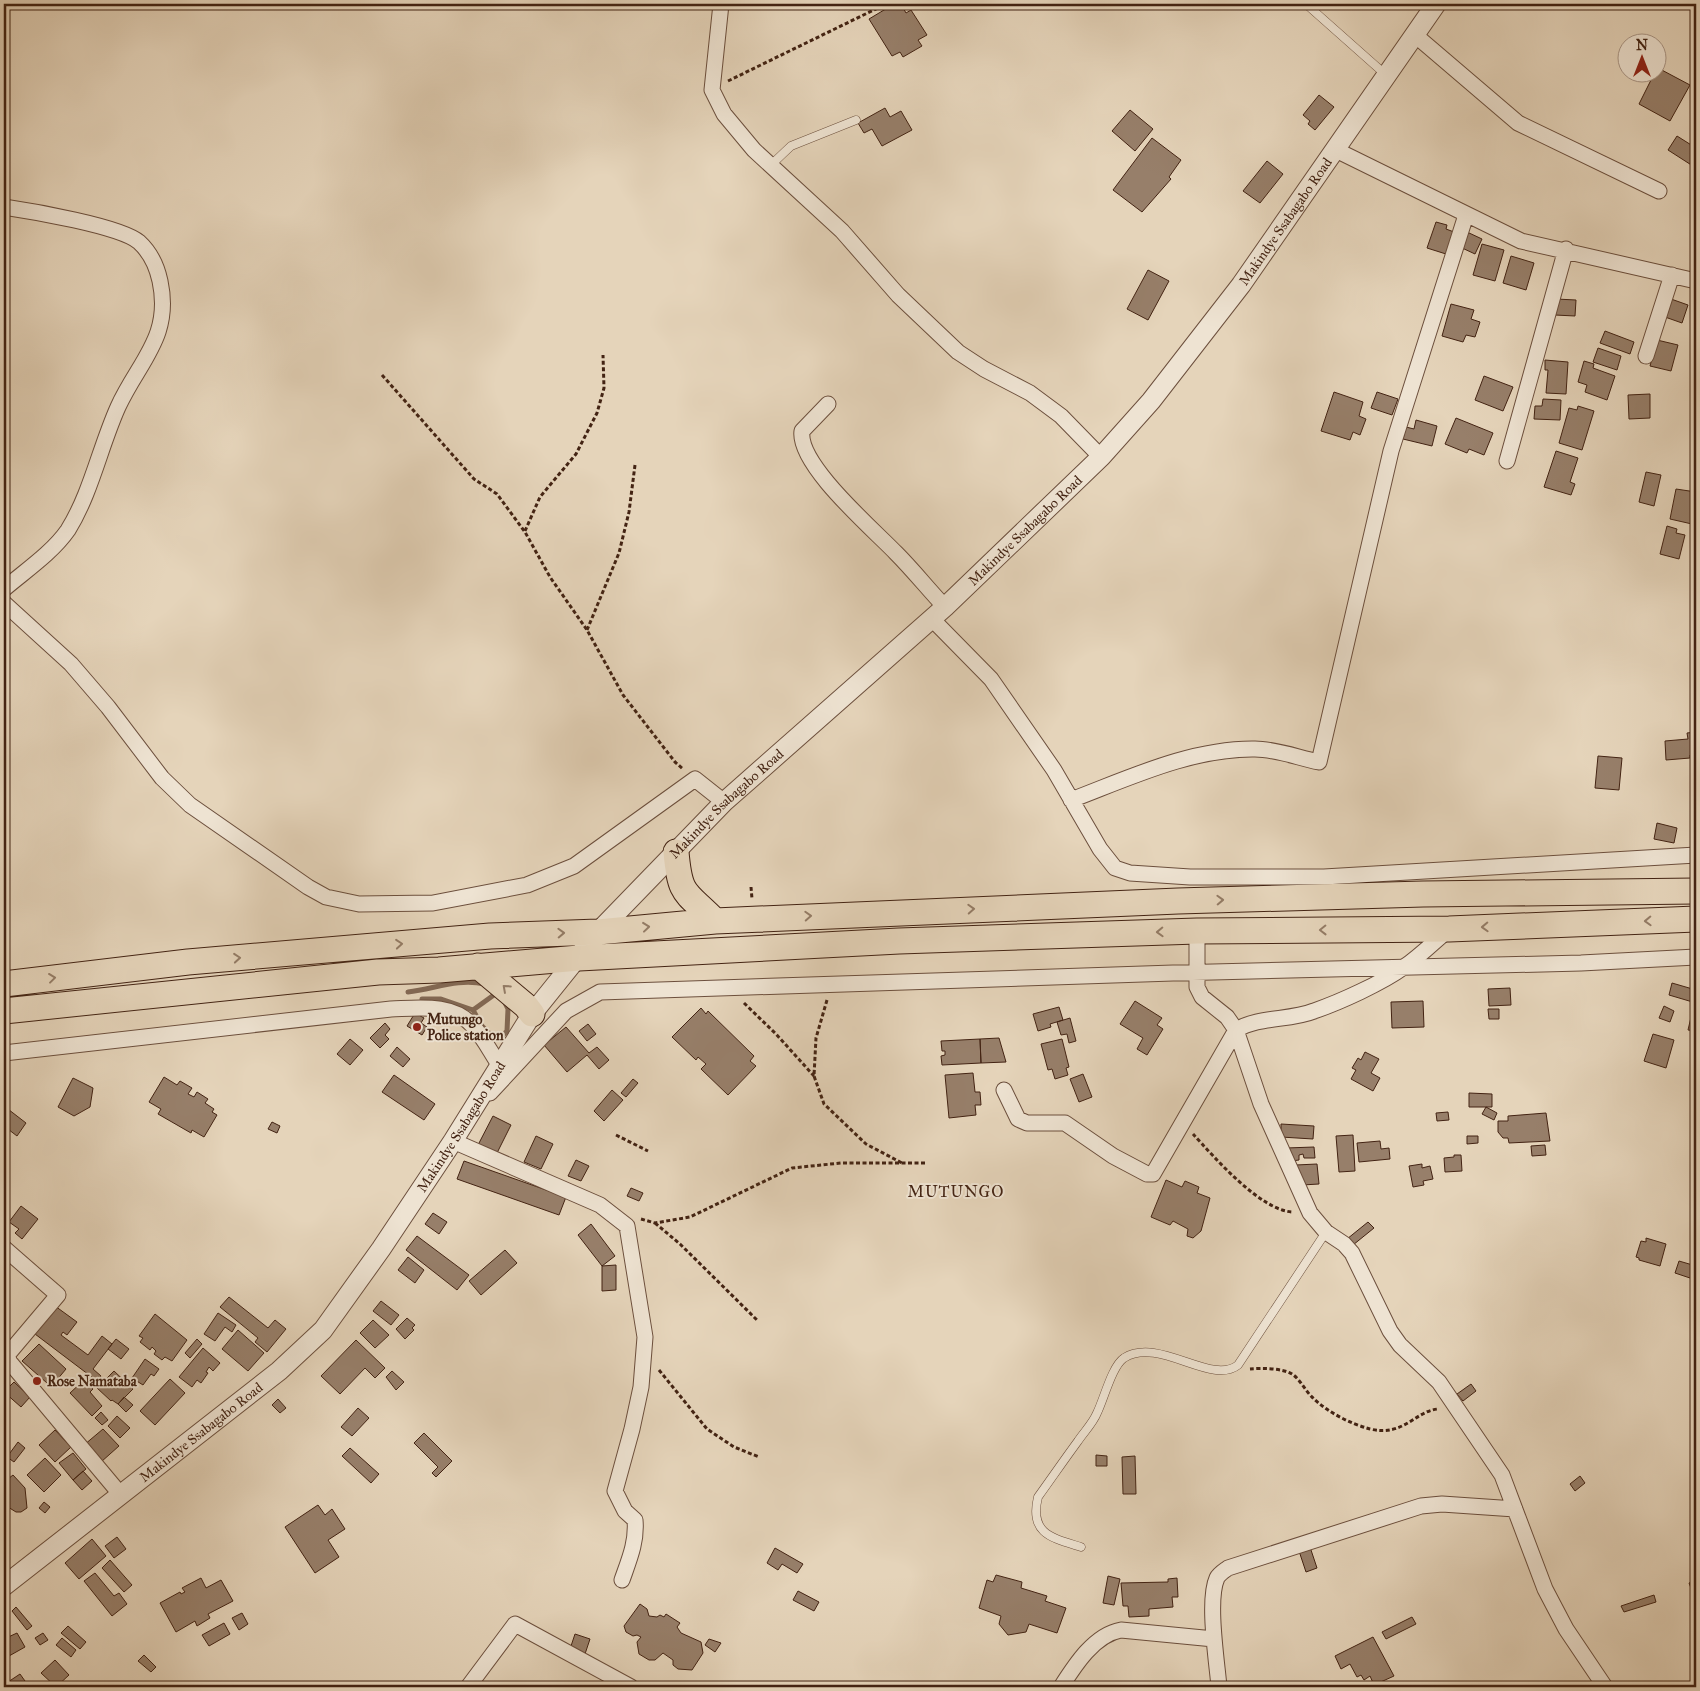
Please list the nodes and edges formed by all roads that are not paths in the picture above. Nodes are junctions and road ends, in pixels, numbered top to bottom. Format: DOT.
graph roads {
  1 [pos="720,4"];
  2 [pos="1306,4"];
  3 [pos="1436,4"];
  4 [pos="1415,36"];
  5 [pos="1388,77"];
  6 [pos="856,120"];
  7 [pos="1336,150"];
  8 [pos="772,164"];
  9 [pos="1659,191"];
  10 [pos="4,207"];
  11 [pos="1466,215"];
  12 [pos="1566,249"];
  13 [pos="1672,275"];
  14 [pos="1696,281"];
  15 [pos="1646,356"];
  16 [pos="828,404"];
  17 [pos="1101,457"];
  18 [pos="1507,461"];
  19 [pos="4,589"];
  20 [pos="4,603"];
  21 [pos="938,613"];
  22 [pos="1071,800"];
  23 [pos="724,802"];
  24 [pos="676,852"];
  25 [pos="1696,855"];
  26 [pos="1696,891"];
  27 [pos="1696,919"];
  28 [pos="715,921"];
  29 [pos="1449,928"];
  30 [pos="1197,931"];
  31 [pos="598,932"];
  32 [pos="1696,957"];
  33 [pos="579,958"];
  34 [pos="478,966"];
  35 [pos="1403,968"];
  36 [pos="1195,973"];
  37 [pos="4,984"];
  38 [pos="4,1011"];
  39 [pos="532,1014"];
  40 [pos="1236,1030"];
  41 [pos="4,1053"];
  42 [pos="500,1066"];
  43 [pos="1004,1090"];
  44 [pos="467,1118"];
  45 [pos="453,1141"];
  46 [pos="1326,1232"];
  47 [pos="4,1248"];
  48 [pos="121,1495"];
  49 [pos="1515,1509"];
  50 [pos="1081,1547"];
  51 [pos="622,1580"];
  52 [pos="4,1586"];
  53 [pos="1214,1639"];
  54 [pos="468,1687"];
  55 [pos="631,1687"];
  56 [pos="1061,1687"];
  57 [pos="1220,1687"];
  58 [pos="1605,1687"];
  1 -- 8 [label="street"];
  2 -- 5 [label="lane"];
  3 -- 4 [label="street, Makindye Ssabagabo Road"];
  4 -- 5 [label="street, Makindye Ssabagabo Road"];
  4 -- 9 [label="street"];
  5 -- 7 [label="street, Makindye Ssabagabo Road"];
  6 -- 8 [label="lane"];
  7 -- 11 [label="street"];
  7 -- 17 [label="street, Makindye Ssabagabo Road"];
  8 -- 17 [label="street"];
  10 -- 19 [label="street"];
  11 -- 12 [label="street"];
  11 -- 22 [label="street"];
  12 -- 13 [label="street"];
  12 -- 18 [label="street"];
  13 -- 14 [label="street"];
  13 -- 15 [label="street"];
  16 -- 21 [label="street"];
  17 -- 21 [label="street, Makindye Ssabagabo Road"];
  20 -- 23 [label="street"];
  21 -- 22 [label="street"];
  21 -- 23 [label="street, Makindye Ssabagabo Road"];
  22 -- 25 [label="street"];
  23 -- 24 [label="street, Makindye Ssabagabo Road"];
  24 -- 28 [label="highway"];
  24 -- 31 [label="street, Makindye Ssabagabo Road"];
  28 -- 26 [label="highway, one-way"];
  27 -- 29 [label="highway, one-way"];
  31 -- 28 [label="highway, one-way"];
  29 -- 30 [label="highway, one-way"];
  29 -- 35 [label="street"];
  30 -- 33 [label="highway, one-way"];
  30 -- 36 [label="street"];
  31 -- 33 [label="street, Makindye Ssabagabo Road"];
  37 -- 31 [label="highway, one-way"];
  32 -- 35 [label="street"];
  33 -- 34 [label="highway"];
  33 -- 39 [label="street, Makindye Ssabagabo Road"];
  34 -- 38 [label="highway"];
  39 -- 34 [label="highway, one-way"];
  35 -- 36 [label="street"];
  35 -- 40 [label="street"];
  36 -- 40 [label="street"];
  36 -- 44 [label="street"];
  39 -- 42 [label="street, Makindye Ssabagabo Road"];
  40 -- 43 [label="street"];
  40 -- 46 [label="street"];
  41 -- 42 [label="street"];
  42 -- 44 [label="street, Makindye Ssabagabo Road"];
  44 -- 45 [label="street, Makindye Ssabagabo Road"];
  45 -- 48 [label="street, Makindye Ssabagabo Road"];
  45 -- 51 [label="street"];
  46 -- 49 [label="street"];
  46 -- 50 [label="lane"];
  47 -- 48 [label="street"];
  48 -- 52 [label="street, Makindye Ssabagabo Road"];
  49 -- 53 [label="street"];
  49 -- 58 [label="street"];
  53 -- 56 [label="street"];
  53 -- 57 [label="street"];
  54 -- 55 [label="street"];
}
